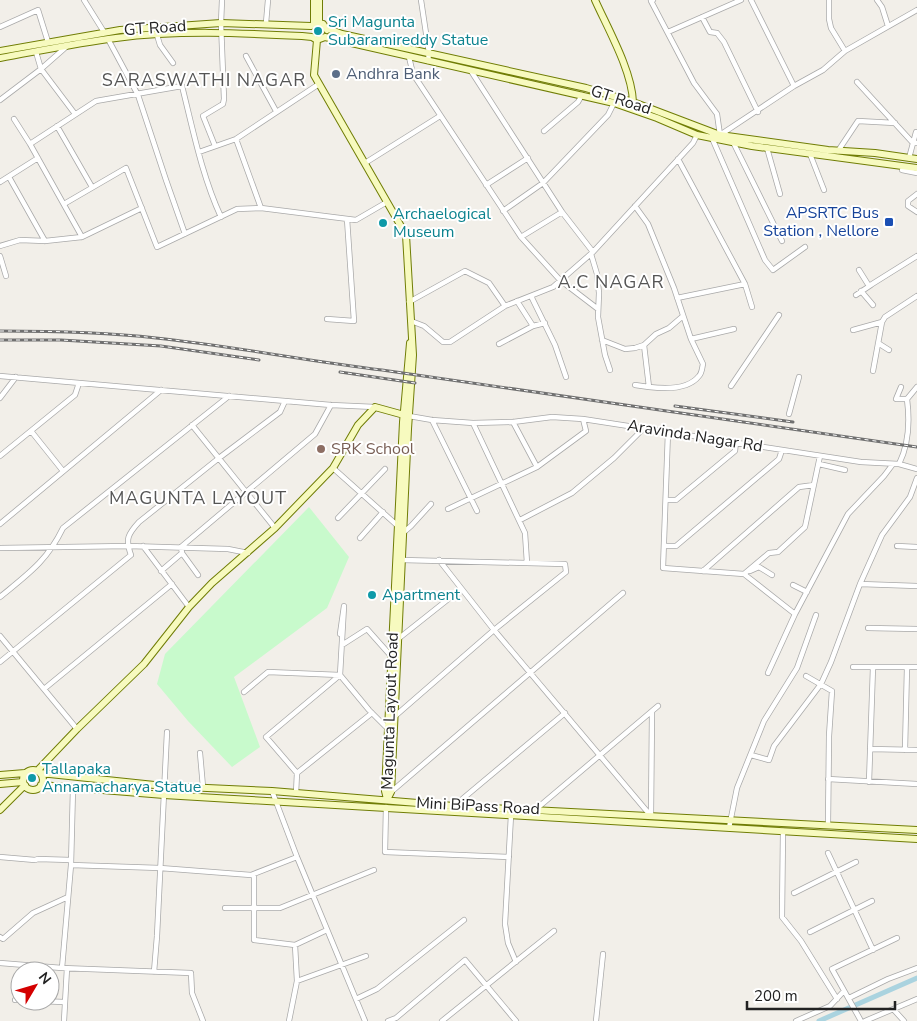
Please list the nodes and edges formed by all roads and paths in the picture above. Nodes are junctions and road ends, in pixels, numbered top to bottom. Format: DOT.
graph roads {
  1 [pos="84,0"];
  2 [pos="222,0"];
  3 [pos="268,0"];
  4 [pos="314,0"];
  5 [pos="320,0"];
  6 [pos="422,0"];
  7 [pos="595,0"];
  8 [pos="653,0"];
  9 [pos="741,0"];
  10 [pos="751,0"];
  11 [pos="829,0"];
  12 [pos="877,0"];
  13 [pos="917,10"];
  14 [pos="702,17"];
  15 [pos="221,23"];
  16 [pos="266,24"];
  17 [pos="315,24"];
  18 [pos="888,26"];
  19 [pos="0,27"];
  20 [pos="326,28"];
  21 [pos="104,32"];
  22 [pos="221,32"];
  23 [pos="668,32"];
  24 [pos="157,35"];
  25 [pos="325,37"];
  26 [pos="314,38"];
  27 [pos="108,39"];
  28 [pos="48,42"];
  29 [pos="66,46"];
  30 [pos="0,51"];
  31 [pos="845,51"];
  32 [pos="36,52"];
  33 [pos="429,53"];
  34 [pos="246,56"];
  35 [pos="409,56"];
  36 [pos="0,58"];
  37 [pos="428,61"];
  38 [pos="173,63"];
  39 [pos="41,68"];
  40 [pos="471,71"];
  41 [pos="857,82"];
  42 [pos="319,84"];
  43 [pos="794,86"];
  44 [pos="138,95"];
  45 [pos="582,95"];
  46 [pos="0,100"];
  47 [pos="632,102"];
  48 [pos="614,103"];
  49 [pos="276,112"];
  50 [pos="758,112"];
  51 [pos="75,114"];
  52 [pos="440,116"];
  53 [pos="14,119"];
  54 [pos="895,123"];
  55 [pos="57,126"];
  56 [pos="544,131"];
  57 [pos="916,132"];
  58 [pos="697,134"];
  59 [pos="720,135"];
  60 [pos="712,138"];
  61 [pos="236,139"];
  62 [pos="733,142"];
  63 [pos="915,143"];
  64 [pos="30,144"];
  65 [pos="215,146"];
  66 [pos="766,148"];
  67 [pos="838,151"];
  68 [pos="198,152"];
  69 [pos="810,154"];
  70 [pos="38,158"];
  71 [pos="528,158"];
  72 [pos="909,158"];
  73 [pos="678,159"];
  74 [pos="917,159"];
  75 [pos="365,163"];
  76 [pos="917,168"];
  77 [pos="902,170"];
  78 [pos="917,173"];
  79 [pos="9,177"];
  80 [pos="0,182"];
  81 [pos="544,183"];
  82 [pos="486,185"];
  83 [pos="92,187"];
  84 [pos="824,190"];
  85 [pos="780,194"];
  86 [pos="917,194"];
  87 [pos="387,202"];
  88 [pos="64,204"];
  89 [pos="635,206"];
  90 [pos="142,208"];
  91 [pos="261,208"];
  92 [pos="503,211"];
  93 [pos="562,212"];
  94 [pos="917,212"];
  95 [pos="221,217"];
  96 [pos="347,219"];
  97 [pos="185,234"];
  98 [pos="82,237"];
  99 [pos="521,237"];
  100 [pos="45,241"];
  101 [pos="782,241"];
  102 [pos="0,246"];
  103 [pos="805,247"];
  104 [pos="592,253"];
  105 [pos="0,256"];
  106 [pos="917,256"];
  107 [pos="860,270"];
  108 [pos="6,276"];
  109 [pos="560,280"];
  110 [pos="745,284"];
  111 [pos="872,284"];
  112 [pos="861,291"];
  113 [pos="856,295"];
  114 [pos="531,296"];
  115 [pos="917,296"];
  116 [pos="677,298"];
  117 [pos="517,301"];
  118 [pos="409,302"];
  119 [pos="873,305"];
  120 [pos="505,306"];
  121 [pos="752,307"];
  122 [pos="598,309"];
  123 [pos="779,315"];
  124 [pos="683,316"];
  125 [pos="327,319"];
  126 [pos="410,321"];
  127 [pos="882,322"];
  128 [pos="544,323"];
  129 [pos="534,326"];
  130 [pos="734,329"];
  131 [pos="853,330"];
  132 [pos="691,339"];
  133 [pos="602,340"];
  134 [pos="499,344"];
  135 [pos="878,344"];
  136 [pos="644,345"];
  137 [pos="889,350"];
  138 [pos="610,370"];
  139 [pos="873,371"];
  140 [pos="0,376"];
  141 [pos="16,377"];
  142 [pos="566,377"];
  143 [pos="799,377"];
  144 [pos="79,383"];
  145 [pos="635,385"];
  146 [pos="731,386"];
  147 [pos="649,387"];
  148 [pos="901,387"];
  149 [pos="917,387"];
  150 [pos="161,390"];
  151 [pos="229,396"];
  152 [pos="0,398"];
  153 [pos="907,399"];
  154 [pos="285,401"];
  155 [pos="331,405"];
  156 [pos="375,407"];
  157 [pos="789,414"];
  158 [pos="406,416"];
  159 [pos="583,419"];
  160 [pos="432,420"];
  161 [pos="513,422"];
  162 [pos="473,423"];
  163 [pos="192,425"];
  164 [pos="644,428"];
  165 [pos="31,431"];
  166 [pos="668,432"];
  167 [pos="736,442"];
  168 [pos="782,450"];
  169 [pos="0,456"];
  170 [pos="820,456"];
  171 [pos="219,458"];
  172 [pos="818,464"];
  173 [pos="893,464"];
  174 [pos="900,464"];
  175 [pos="537,466"];
  176 [pos="333,468"];
  177 [pos="385,469"];
  178 [pos="917,469"];
  179 [pos="845,470"];
  180 [pos="63,471"];
  181 [pos="917,478"];
  182 [pos="502,484"];
  183 [pos="814,485"];
  184 [pos="246,491"];
  185 [pos="361,494"];
  186 [pos="470,498"];
  187 [pos="666,500"];
  188 [pos="431,504"];
  189 [pos="448,509"];
  190 [pos="476,511"];
  191 [pos="382,512"];
  192 [pos="338,518"];
  193 [pos="520,520"];
  194 [pos="0,524"];
  195 [pos="275,528"];
  196 [pos="401,530"];
  197 [pos="360,538"];
  198 [pos="128,546"];
  199 [pos="143,546"];
  200 [pos="664,546"];
  201 [pos="897,546"];
  202 [pos="54,547"];
  203 [pos="917,547"];
  204 [pos="0,548"];
  205 [pos="182,550"];
  206 [pos="248,553"];
  207 [pos="402,560"];
  208 [pos="439,560"];
  209 [pos="528,563"];
  210 [pos="162,571"];
  211 [pos="703,571"];
  212 [pos="744,574"];
  213 [pos="198,575"];
  214 [pos="772,575"];
  215 [pos="172,584"];
  216 [pos="860,584"];
  217 [pos="793,585"];
  218 [pos="917,586"];
  219 [pos="461,589"];
  220 [pos="806,592"];
  221 [pos="623,593"];
  222 [pos="0,597"];
  223 [pos="189,607"];
  224 [pos="796,614"];
  225 [pos="816,615"];
  226 [pos="868,628"];
  227 [pos="917,629"];
  228 [pos="494,630"];
  229 [pos="340,634"];
  230 [pos="0,636"];
  231 [pos="398,640"];
  232 [pos="342,646"];
  233 [pos="13,652"];
  234 [pos="391,656"];
  235 [pos="0,662"];
  236 [pos="853,667"];
  237 [pos="873,667"];
  238 [pos="907,667"];
  239 [pos="917,667"];
  240 [pos="530,672"];
  241 [pos="768,673"];
  242 [pos="340,675"];
  243 [pos="806,676"];
  244 [pos="821,684"];
  245 [pos="44,689"];
  246 [pos="244,692"];
  247 [pos="658,706"];
  248 [pos="652,712"];
  249 [pos="372,713"];
  250 [pos="565,713"];
  251 [pos="394,717"];
  252 [pos="387,728"];
  253 [pos="77,729"];
  254 [pos="167,732"];
  255 [pos="870,749"];
  256 [pos="905,750"];
  257 [pos="917,750"];
  258 [pos="200,753"];
  259 [pos="600,755"];
  260 [pos="751,755"];
  261 [pos="38,772"];
  262 [pos="25,773"];
  263 [pos="297,773"];
  264 [pos="0,775"];
  265 [pos="828,779"];
  266 [pos="869,782"];
  267 [pos="0,784"];
  268 [pos="24,784"];
  269 [pos="917,784"];
  270 [pos="41,785"];
  271 [pos="164,786"];
  272 [pos="203,787"];
  273 [pos="73,788"];
  274 [pos="272,791"];
  275 [pos="391,792"];
  276 [pos="296,793"];
  277 [pos="164,796"];
  278 [pos="387,800"];
  279 [pos="276,802"];
  280 [pos="454,806"];
  281 [pos="386,808"];
  282 [pos="0,810"];
  283 [pos="535,810"];
  284 [pos="511,815"];
  285 [pos="651,816"];
  286 [pos="730,819"];
  287 [pos="651,823"];
  288 [pos="828,825"];
  289 [pos="729,828"];
  290 [pos="917,830"];
  291 [pos="783,831"];
  292 [pos="917,839"];
  293 [pos="828,853"];
  294 [pos="0,857"];
  295 [pos="297,857"];
  296 [pos="509,857"];
  297 [pos="856,862"];
  298 [pos="71,863"];
  299 [pos="160,868"];
  300 [pos="374,870"];
  301 [pos="837,872"];
  302 [pos="254,874"];
  303 [pos="794,893"];
  304 [pos="313,894"];
  305 [pos="68,898"];
  306 [pos="872,901"];
  307 [pos="254,907"];
  308 [pos="225,908"];
  309 [pos="854,910"];
  310 [pos="464,920"];
  311 [pos="327,930"];
  312 [pos="554,931"];
  313 [pos="810,932"];
  314 [pos="897,938"];
  315 [pos="1,939"];
  316 [pos="295,945"];
  317 [pos="873,950"];
  318 [pos="603,954"];
  319 [pos="366,956"];
  320 [pos="516,962"];
  321 [pos="0,963"];
  322 [pos="342,966"];
  323 [pos="65,968"];
  324 [pos="917,968"];
  325 [pos="154,972"];
  326 [pos="297,981"];
  327 [pos="486,986"];
  328 [pos="844,991"];
  329 [pos="849,998"];
  330 [pos="356,999"];
  331 [pos="837,999"];
  332 [pos="917,1000"];
  333 [pos="60,1002"];
  334 [pos="64,1002"];
  335 [pos="894,1010"];
  336 [pos="64,1021"];
  337 [pos="203,1021"];
  338 [pos="289,1021"];
  339 [pos="365,1021"];
  340 [pos="388,1021"];
  341 [pos="442,1021"];
  342 [pos="516,1021"];
  343 [pos="596,1021"];
  344 [pos="796,1021"];
  345 [pos="863,1021"];
  346 [pos="904,1021"];
  1 -- 21 [label="street"];
  2 -- 15 [label="street"];
  3 -- 16 [label="street"];
  4 -- 17 [label="main road"];
  5 -- 17 [label="main road"];
  6 -- 33 [label="street"];
  7 -- 47 [label="main road"];
  8 -- 23 [label="street"];
  9 -- 14 [label="street"];
  10 -- 43 [label="street"];
  11 -- 31 [label="street"];
  12 -- 18 [label="street"];
  13 -- 18 [label="street"];
  14 -- 23 [label="street"];
  14 -- 50 [label="street"];
  15 -- 16 [label="main road, GT Road"];
  15 -- 21 [label="main road, GT Road"];
  15 -- 22 [label="street"];
  16 -- 17 [label="main road, GT Road"];
  17 -- 20 [label="main road"];
  17 -- 26 [label="main road"];
  18 -- 31 [label="street"];
  19 -- 28 [label="street"];
  20 -- 25 [label="main road"];
  20 -- 33 [label="main road, GT Road"];
  21 -- 28 [label="main road, GT Road"];
  22 -- 24 [label="main road"];
  22 -- 26 [label="main road"];
  22 -- 65 [label="street"];
  23 -- 59 [label="street"];
  24 -- 27 [label="main road"];
  24 -- 38 [label="street"];
  25 -- 26 [label="main road"];
  25 -- 35 [label="main road"];
  26 -- 42 [label="main road, Magunta Layout Road"];
  27 -- 29 [label="main road"];
  27 -- 44 [label="street"];
  28 -- 30 [label="main road, GT Road"];
  29 -- 32 [label="main road"];
  29 -- 39 [label="street"];
  31 -- 43 [label="street"];
  32 -- 36 [label="main road"];
  32 -- 39 [label="street"];
  33 -- 37 [label="street"];
  33 -- 47 [label="main road, GT Road"];
  34 -- 49 [label="street"];
  35 -- 37 [label="main road"];
  35 -- 52 [label="street"];
  37 -- 40 [label="main road"];
  39 -- 46 [label="street"];
  39 -- 51 [label="street"];
  40 -- 45 [label="main road"];
  40 -- 71 [label="street"];
  41 -- 54 [label="street"];
  42 -- 49 [label="street"];
  42 -- 75 [label="main road, Magunta Layout Road"];
  43 -- 50 [label="street"];
  44 -- 51 [label="street"];
  44 -- 68 [label="street"];
  44 -- 97 [label="street"];
  45 -- 48 [label="main road"];
  45 -- 56 [label="street"];
  47 -- 59 [label="main road, GT Road"];
  48 -- 58 [label="main road"];
  48 -- 81 [label="street"];
  49 -- 61 [label="street"];
  50 -- 59 [label="street"];
  51 -- 55 [label="street"];
  52 -- 75 [label="street"];
  52 -- 82 [label="street"];
  53 -- 64 [label="street"];
  54 -- 63 [label="street"];
  54 -- 67 [label="street"];
  55 -- 64 [label="street"];
  55 -- 83 [label="street"];
  57 -- 63 [label="street"];
  58 -- 60 [label="main road"];
  58 -- 73 [label="street"];
  59 -- 67 [label="main road, GT Road"];
  60 -- 62 [label="main road"];
  60 -- 103 [label="street"];
  61 -- 65 [label="street"];
  61 -- 91 [label="street"];
  62 -- 66 [label="main road"];
  62 -- 101 [label="street"];
  63 -- 72 [label="street"];
  64 -- 70 [label="street"];
  65 -- 68 [label="street"];
  66 -- 69 [label="main road"];
  66 -- 85 [label="street"];
  67 -- 72 [label="main road, GT Road"];
  68 -- 95 [label="street"];
  69 -- 76 [label="main road"];
  69 -- 84 [label="street"];
  70 -- 79 [label="street"];
  70 -- 88 [label="street"];
  71 -- 81 [label="street"];
  71 -- 82 [label="street"];
  72 -- 74 [label="main road, GT Road"];
  73 -- 89 [label="street"];
  73 -- 110 [label="street"];
  75 -- 87 [label="main road, Magunta Layout Road"];
  77 -- 78 [label="street"];
  79 -- 80 [label="street"];
  79 -- 100 [label="street"];
  81 -- 92 [label="street"];
  81 -- 93 [label="street"];
  82 -- 92 [label="street"];
  83 -- 88 [label="street"];
  83 -- 90 [label="street"];
  86 -- 94 [label="street"];
  87 -- 96 [label="street"];
  87 -- 118 [label="main road, Magunta Layout Road"];
  88 -- 98 [label="street"];
  89 -- 104 [label="street"];
  89 -- 116 [label="street"];
  90 -- 97 [label="street"];
  90 -- 98 [label="street"];
  91 -- 95 [label="street"];
  91 -- 96 [label="street"];
  92 -- 99 [label="street"];
  93 -- 99 [label="street"];
  93 -- 104 [label="street"];
  95 -- 97 [label="street"];
  96 -- 125 [label="street"];
  98 -- 100 [label="street"];
  99 -- 109 [label="street"];
  100 -- 102 [label="street"];
  104 -- 109 [label="street"];
  104 -- 122 [label="street"];
  105 -- 108 [label="street"];
  106 -- 111 [label="street"];
  107 -- 111 [label="street"];
  109 -- 114 [label="street"];
  109 -- 122 [label="street"];
  110 -- 116 [label="street"];
  110 -- 121 [label="street"];
  111 -- 112 [label="street"];
  112 -- 113 [label="street"];
  112 -- 119 [label="street"];
  114 -- 117 [label="street"];
  114 -- 128 [label="street"];
  115 -- 127 [label="street"];
  116 -- 124 [label="street"];
  117 -- 120 [label="street"];
  117 -- 129 [label="street"];
  118 -- 120 [label="street"];
  118 -- 126 [label="main road, Magunta Layout Road"];
  120 -- 126 [label="street"];
  122 -- 133 [label="street"];
  123 -- 146 [label="street"];
  124 -- 132 [label="street"];
  124 -- 136 [label="street"];
  126 -- 158 [label="main road, Magunta Layout Road"];
  127 -- 131 [label="street"];
  127 -- 135 [label="street"];
  128 -- 129 [label="street"];
  128 -- 142 [label="street"];
  129 -- 134 [label="street"];
  130 -- 132 [label="street"];
  132 -- 147 [label="street"];
  133 -- 136 [label="street"];
  133 -- 138 [label="street"];
  135 -- 137 [label="street"];
  135 -- 139 [label="street"];
  136 -- 147 [label="street"];
  140 -- 141 [label="street"];
  141 -- 144 [label="street"];
  141 -- 152 [label="street"];
  143 -- 157 [label="street"];
  144 -- 150 [label="street"];
  144 -- 165 [label="street"];
  145 -- 147 [label="street"];
  148 -- 153 [label="street"];
  149 -- 153 [label="street"];
  150 -- 151 [label="street"];
  150 -- 180 [label="street"];
  151 -- 154 [label="street"];
  151 -- 163 [label="street"];
  153 -- 174 [label="street"];
  154 -- 155 [label="street"];
  154 -- 171 [label="street"];
  155 -- 156 [label="street"];
  155 -- 184 [label="street"];
  156 -- 158 [label="main road"];
  156 -- 176 [label="main road"];
  158 -- 160 [label="street, Aravinda Nagar Rd"];
  158 -- 196 [label="main road, Magunta Layout Road"];
  159 -- 161 [label="street, Aravinda Nagar Rd"];
  159 -- 164 [label="street, Aravinda Nagar Rd"];
  159 -- 175 [label="street"];
  160 -- 162 [label="street, Aravinda Nagar Rd"];
  160 -- 186 [label="street"];
  161 -- 162 [label="street, Aravinda Nagar Rd"];
  161 -- 175 [label="street"];
  162 -- 182 [label="street"];
  163 -- 171 [label="street"];
  163 -- 202 [label="street"];
  164 -- 166 [label="street, Aravinda Nagar Rd"];
  164 -- 193 [label="street"];
  165 -- 169 [label="street"];
  165 -- 180 [label="street"];
  166 -- 167 [label="street, Aravinda Nagar Rd"];
  166 -- 187 [label="street"];
  167 -- 168 [label="street, Aravinda Nagar Rd"];
  167 -- 187 [label="street"];
  168 -- 170 [label="street, Aravinda Nagar Rd"];
  168 -- 200 [label="street"];
  170 -- 172 [label="street"];
  170 -- 173 [label="street, Aravinda Nagar Rd"];
  171 -- 184 [label="street"];
  171 -- 198 [label="street"];
  172 -- 179 [label="street"];
  172 -- 183 [label="street"];
  173 -- 174 [label="street, Aravinda Nagar Rd"];
  173 -- 220 [label="street"];
  174 -- 178 [label="street, Aravinda Nagar Rd"];
  175 -- 182 [label="street"];
  176 -- 185 [label="street"];
  176 -- 195 [label="main road"];
  177 -- 185 [label="street"];
  180 -- 194 [label="street"];
  181 -- 216 [label="street"];
  182 -- 186 [label="street"];
  182 -- 193 [label="street"];
  183 -- 211 [label="street"];
  183 -- 212 [label="street"];
  184 -- 195 [label="street"];
  184 -- 205 [label="street"];
  185 -- 191 [label="street"];
  185 -- 192 [label="street"];
  186 -- 189 [label="street"];
  186 -- 190 [label="street"];
  187 -- 200 [label="street"];
  188 -- 196 [label="street"];
  191 -- 196 [label="street"];
  191 -- 197 [label="street"];
  193 -- 209 [label="street"];
  195 -- 206 [label="main road"];
  196 -- 207 [label="main road, Magunta Layout Road"];
  196 -- 234 [label="main road, Magunta Layout Road"];
  198 -- 199 [label="street"];
  198 -- 202 [label="street"];
  198 -- 233 [label="street"];
  199 -- 205 [label="street"];
  199 -- 210 [label="street"];
  200 -- 211 [label="street"];
  201 -- 203 [label="street"];
  202 -- 204 [label="street"];
  202 -- 222 [label="street"];
  205 -- 206 [label="street"];
  205 -- 210 [label="street"];
  205 -- 213 [label="street"];
  206 -- 223 [label="main road"];
  207 -- 208 [label="street"];
  207 -- 231 [label="main road, Magunta Layout Road"];
  208 -- 209 [label="street"];
  208 -- 219 [label="street"];
  209 -- 228 [label="street"];
  210 -- 215 [label="street"];
  211 -- 212 [label="street"];
  212 -- 214 [label="street"];
  212 -- 224 [label="street"];
  215 -- 223 [label="street"];
  215 -- 245 [label="street"];
  216 -- 218 [label="street"];
  216 -- 244 [label="street"];
  217 -- 220 [label="street"];
  219 -- 228 [label="street"];
  219 -- 231 [label="street"];
  220 -- 224 [label="street"];
  221 -- 240 [label="street"];
  223 -- 253 [label="main road"];
  224 -- 241 [label="street"];
  225 -- 260 [label="street"];
  226 -- 227 [label="street"];
  228 -- 240 [label="street"];
  228 -- 251 [label="street"];
  229 -- 232 [label="street"];
  230 -- 233 [label="street"];
  231 -- 251 [label="main road, Magunta Layout Road"];
  232 -- 234 [label="street"];
  232 -- 242 [label="street"];
  233 -- 235 [label="street"];
  233 -- 245 [label="street"];
  234 -- 252 [label="main road, Magunta Layout Road"];
  236 -- 237 [label="street"];
  237 -- 238 [label="street"];
  237 -- 255 [label="street"];
  238 -- 239 [label="street"];
  238 -- 256 [label="street"];
  240 -- 250 [label="street"];
  240 -- 275 [label="street"];
  242 -- 246 [label="street"];
  242 -- 249 [label="street"];
  242 -- 263 [label="street"];
  243 -- 244 [label="street"];
  244 -- 260 [label="street"];
  244 -- 265 [label="street"];
  245 -- 253 [label="street"];
  247 -- 248 [label="street"];
  248 -- 259 [label="street"];
  248 -- 285 [label="street"];
  249 -- 252 [label="street"];
  249 -- 263 [label="street"];
  250 -- 259 [label="street"];
  250 -- 280 [label="street"];
  251 -- 275 [label="main road, Magunta Layout Road"];
  252 -- 278 [label="main road, Magunta Layout Road"];
  253 -- 261 [label="main road"];
  254 -- 271 [label="street"];
  255 -- 256 [label="street"];
  255 -- 266 [label="street"];
  256 -- 257 [label="street"];
  258 -- 272 [label="street"];
  259 -- 283 [label="street"];
  259 -- 285 [label="street"];
  260 -- 286 [label="street"];
  261 -- 262 [label="main road"];
  261 -- 270 [label="main road"];
  261 -- 271 [label="main road, Mini BiPass Road"];
  262 -- 264 [label="main road"];
  262 -- 268 [label="main road"];
  263 -- 276 [label="street"];
  265 -- 266 [label="street"];
  265 -- 288 [label="street"];
  266 -- 269 [label="street"];
  267 -- 268 [label="main road"];
  268 -- 270 [label="main road"];
  268 -- 282 [label="main road"];
  270 -- 273 [label="main road"];
  271 -- 272 [label="main road, Mini BiPass Road"];
  271 -- 277 [label="street"];
  272 -- 274 [label="main road, Mini BiPass Road"];
  273 -- 277 [label="main road"];
  273 -- 298 [label="street"];
  274 -- 276 [label="main road, Mini BiPass Road"];
  274 -- 279 [label="street"];
  275 -- 278 [label="main road, Magunta Layout Road"];
  276 -- 278 [label="main road, Mini BiPass Road"];
  277 -- 279 [label="main road"];
  277 -- 299 [label="street"];
  278 -- 280 [label="main road, Mini BiPass Road"];
  278 -- 281 [label="street"];
  279 -- 281 [label="main road"];
  279 -- 295 [label="street"];
  280 -- 283 [label="main road, Mini BiPass Road"];
  281 -- 284 [label="main road"];
  281 -- 296 [label="street"];
  283 -- 285 [label="main road, Mini BiPass Road"];
  284 -- 287 [label="main road"];
  284 -- 296 [label="street"];
  285 -- 286 [label="main road, Mini BiPass Road"];
  285 -- 287 [label="street"];
  286 -- 288 [label="main road, Mini BiPass Road"];
  286 -- 289 [label="street"];
  287 -- 289 [label="main road"];
  288 -- 290 [label="main road, Mini BiPass Road"];
  289 -- 291 [label="main road"];
  291 -- 292 [label="main road"];
  291 -- 331 [label="street"];
  293 -- 301 [label="street"];
  294 -- 298 [label="street"];
  295 -- 302 [label="street"];
  295 -- 304 [label="street"];
  296 -- 320 [label="street"];
  297 -- 301 [label="street"];
  298 -- 299 [label="street"];
  298 -- 305 [label="street"];
  299 -- 302 [label="street"];
  299 -- 325 [label="street"];
  300 -- 304 [label="street"];
  301 -- 303 [label="street"];
  301 -- 309 [label="street"];
  302 -- 307 [label="street"];
  304 -- 307 [label="street"];
  304 -- 311 [label="street"];
  305 -- 315 [label="street"];
  305 -- 323 [label="street"];
  306 -- 309 [label="street"];
  307 -- 308 [label="street"];
  307 -- 316 [label="street"];
  309 -- 313 [label="street"];
  309 -- 317 [label="street"];
  310 -- 330 [label="street"];
  311 -- 316 [label="street"];
  311 -- 322 [label="street"];
  312 -- 320 [label="street"];
  314 -- 317 [label="street"];
  316 -- 326 [label="street"];
  317 -- 328 [label="street"];
  318 -- 343 [label="street"];
  319 -- 322 [label="street"];
  320 -- 327 [label="street"];
  321 -- 323 [label="street"];
  322 -- 326 [label="street"];
  322 -- 330 [label="street"];
  323 -- 325 [label="street"];
  323 -- 334 [label="street"];
  324 -- 329 [label="street"];
  325 -- 337 [label="street"];
  326 -- 338 [label="street"];
  327 -- 340 [label="street"];
  327 -- 341 [label="street"];
  327 -- 342 [label="street"];
  328 -- 329 [label="street"];
  328 -- 331 [label="street"];
  329 -- 345 [label="street"];
  330 -- 339 [label="street"];
  331 -- 344 [label="street"];
  332 -- 335 [label="street"];
  333 -- 334 [label="street"];
  334 -- 336 [label="street"];
  335 -- 345 [label="street"];
  335 -- 346 [label="street"];
}
